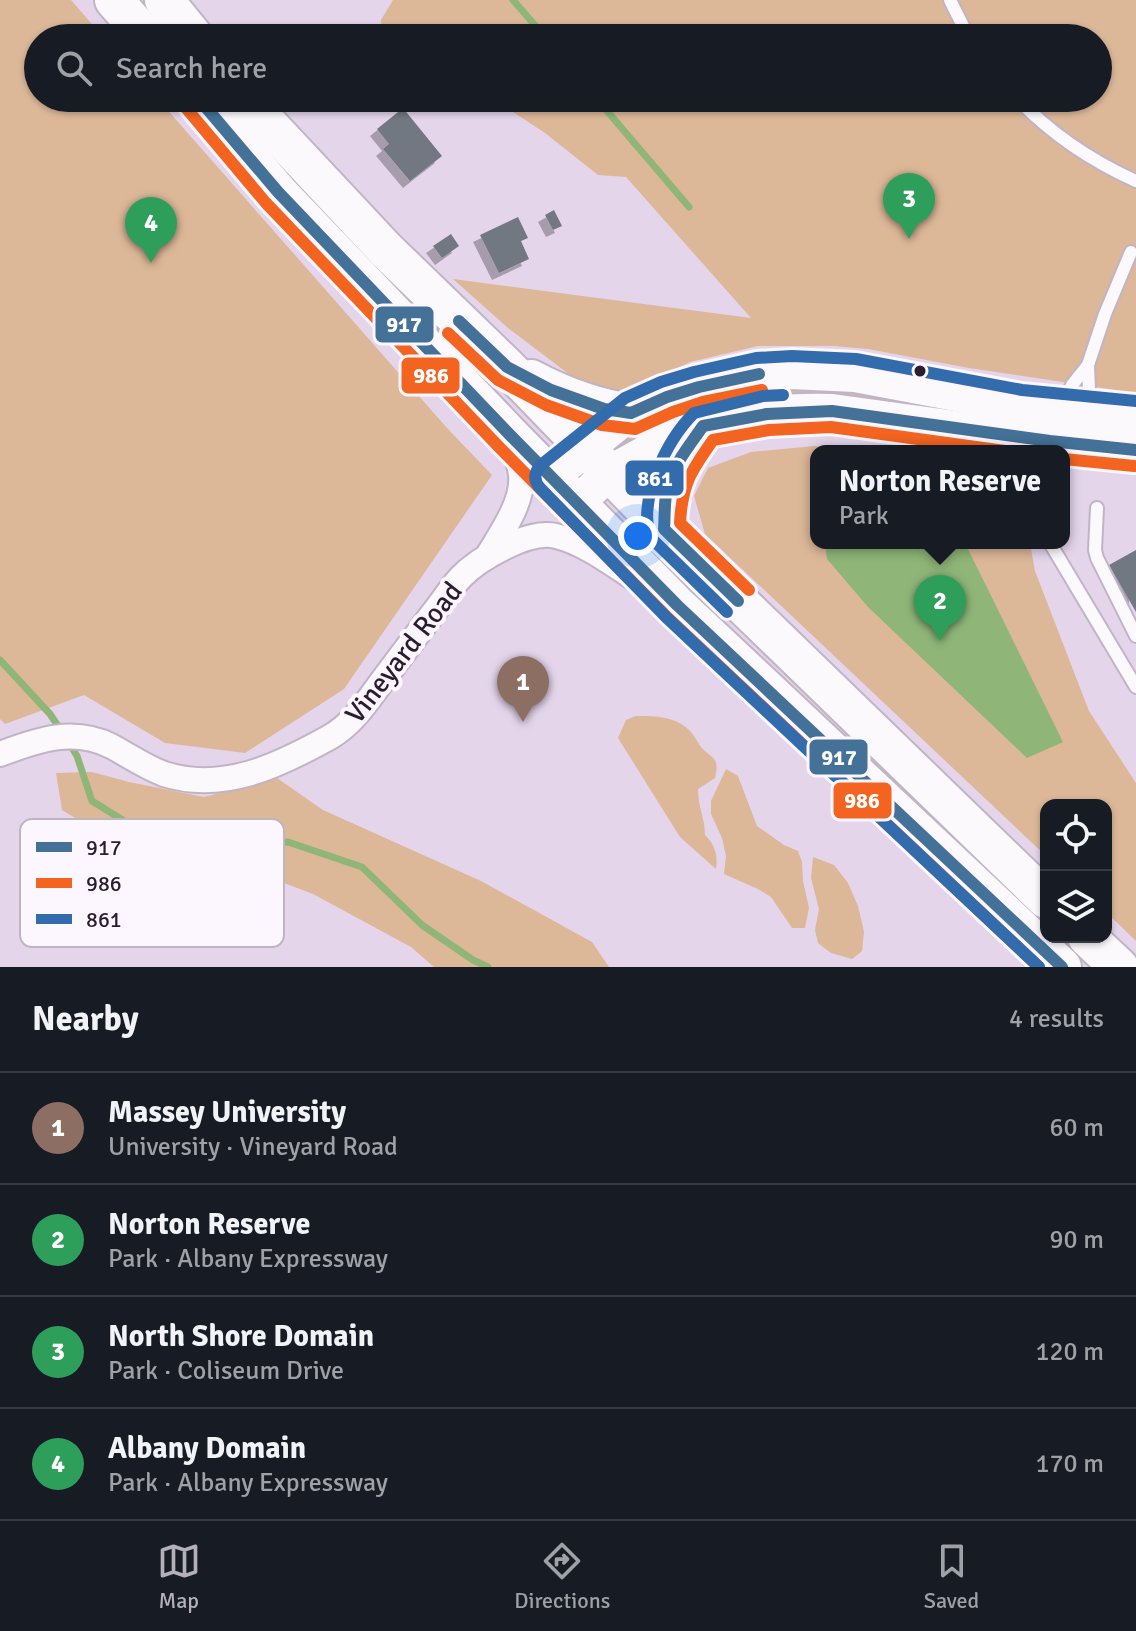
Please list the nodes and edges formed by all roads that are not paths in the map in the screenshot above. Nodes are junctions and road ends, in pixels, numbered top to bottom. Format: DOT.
graph roads {
  1 [pos="114,0"];
  2 [pos="164,0"];
  3 [pos="950,0"];
  4 [pos="135,24"];
  5 [pos="184,24"];
  6 [pos="962,24"];
  7 [pos="210,112"];
  8 [pos="258,112"];
  9 [pos="1030,112"];
  10 [pos="1136,181"];
  11 [pos="1131,252"];
  12 [pos="1088,365"];
  13 [pos="507,367"];
  14 [pos="631,413"];
  15 [pos="1136,417"];
  16 [pos="703,426"];
  17 [pos="1059,427"];
  18 [pos="511,436"];
  19 [pos="1136,450"];
  20 [pos="598,461"];
  21 [pos="564,490"];
  22 [pos="1097,508"];
  23 [pos="664,529"];
  24 [pos="1054,549"];
  25 [pos="487,557"];
  26 [pos="677,605"];
  27 [pos="1136,636"];
  28 [pos="1136,687"];
  29 [pos="0,754"];
  30 [pos="1040,893"];
  31 [pos="1093,943"];
  32 [pos="1062,967"];
  33 [pos="1119,967"];
  1 -- 4 [label="main road"];
  2 -- 5 [label="main road"];
  3 -- 6 [label="lane"];
  7 -- 18 [label="main road"];
  8 -- 13 [label="main road"];
  9 -- 10 [label="lane"];
  11 -- 12 [label="lane"];
  12 -- 17 [label="lane"];
  12 -- 17 [label="lane"];
  13 -- 14 [label="main road"];
  13 -- 20 [label="main road"];
  14 -- 17 [label="main road"];
  14 -- 20 [label="main road"];
  15 -- 17 [label="main road"];
  16 -- 17 [label="main road"];
  16 -- 20 [label="main road"];
  16 -- 23 [label="main road"];
  17 -- 19 [label="main road"];
  18 -- 21 [label="main road"];
  18 -- 25 [label="street, Vineyard Road"];
  20 -- 21 [label="main road"];
  20 -- 23 [label="main road"];
  21 -- 26 [label="main road"];
  22 -- 27 [label="lane"];
  23 -- 30 [label="main road"];
  24 -- 28 [label="lane"];
  25 -- 26 [label="street, Vineyard Road"];
  25 -- 29 [label="street, Vineyard Road"];
  26 -- 32 [label="main road"];
  31 -- 33 [label="main road"];
}
